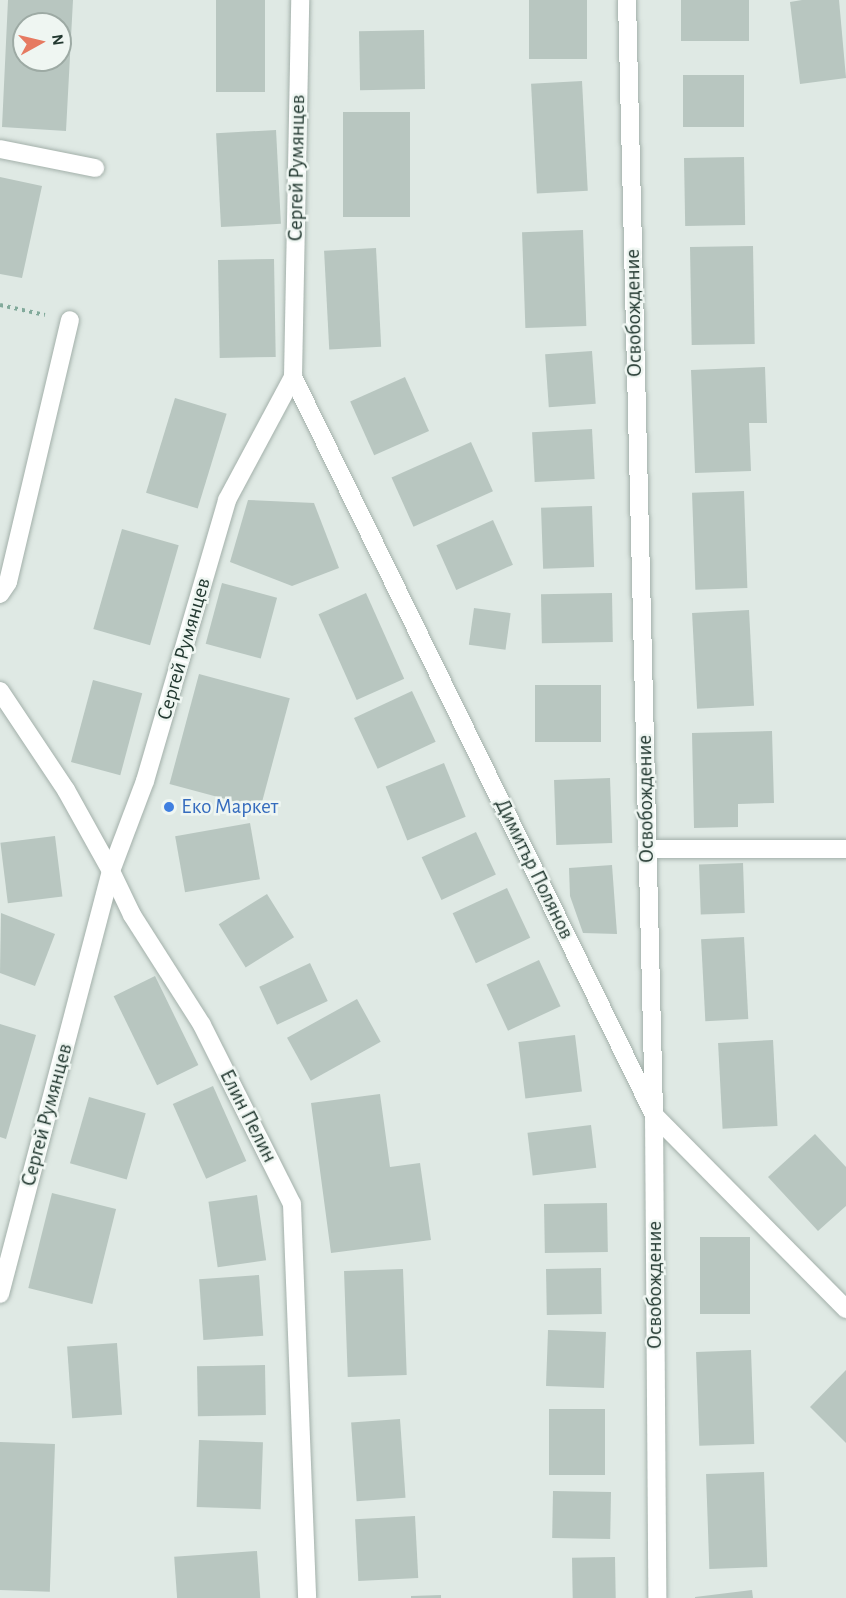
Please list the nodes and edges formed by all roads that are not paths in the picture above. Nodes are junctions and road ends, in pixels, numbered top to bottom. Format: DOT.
graph roads {
  1 [pos="300,0"];
  2 [pos="627,0"];
  3 [pos="0,149"];
  4 [pos="95,168"];
  5 [pos="70,320"];
  6 [pos="293,377"];
  7 [pos="0,594"];
  8 [pos="0,691"];
  9 [pos="647,849"];
  10 [pos="846,849"];
  11 [pos="111,871"];
  12 [pos="654,1114"];
  13 [pos="0,1294"];
  14 [pos="846,1309"];
  15 [pos="307,1598"];
  16 [pos="657,1598"];
  1 -- 6 [label="street, Сергей Румянцев"];
  2 -- 9 [label="street, Освобождение"];
  3 -- 4 [label="street"];
  5 -- 7 [label="street"];
  6 -- 11 [label="street, Сергей Румянцев"];
  6 -- 12 [label="street, Димитър Полянов"];
  8 -- 11 [label="street, Елин Пелин"];
  9 -- 10 [label="street"];
  9 -- 12 [label="street, Освобождение"];
  11 -- 13 [label="street, Сергей Румянцев"];
  11 -- 15 [label="street, Елин Пелин"];
  12 -- 14 [label="street, Димитър Полянов"];
  12 -- 16 [label="street, Освобождение"];
}
